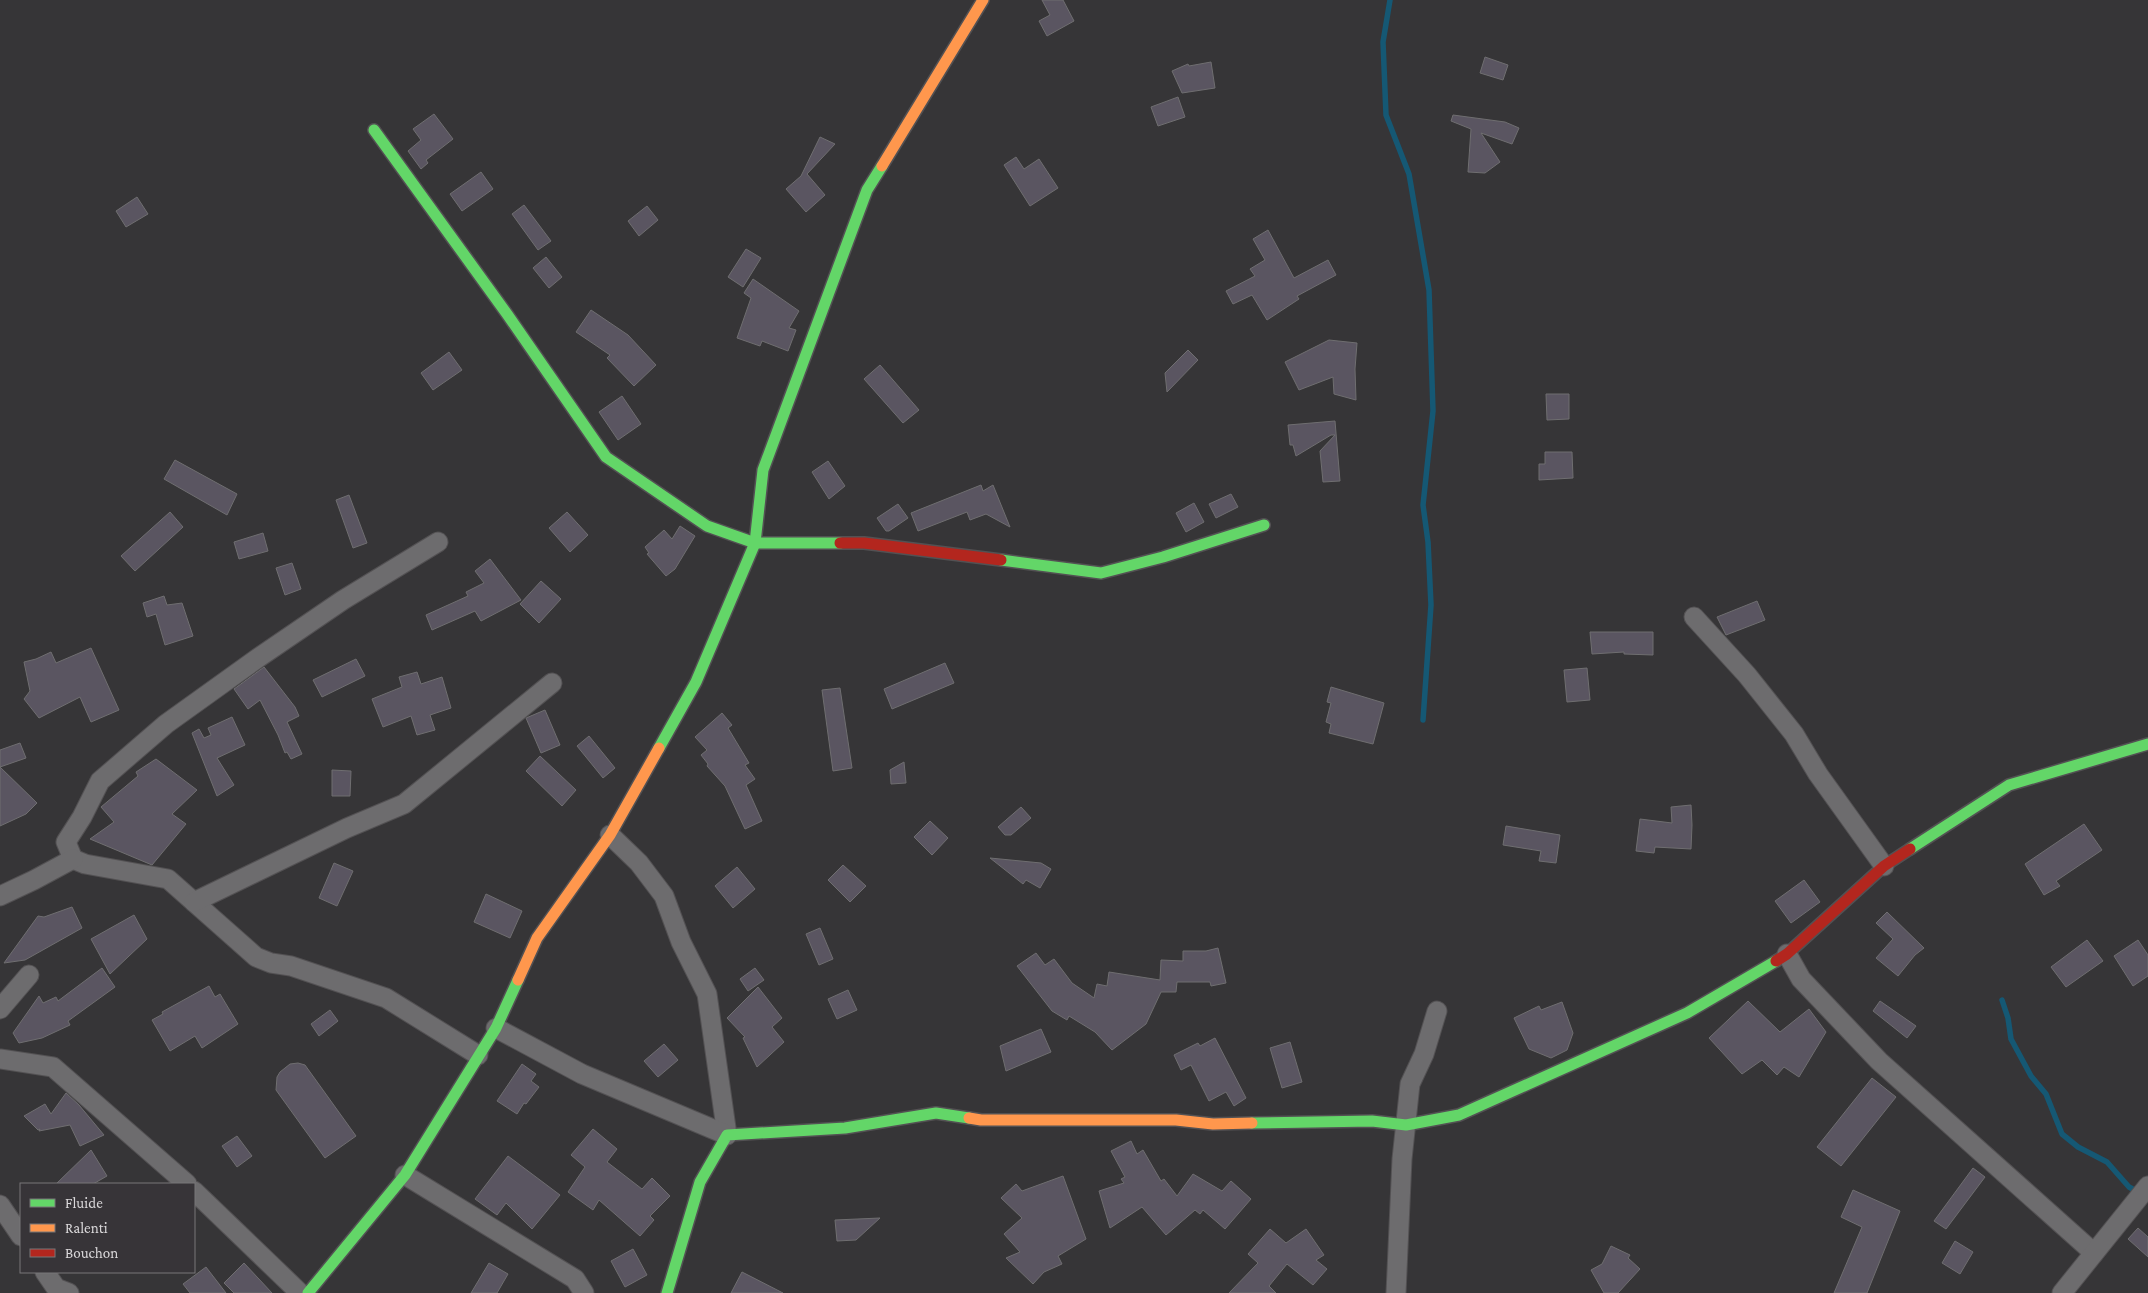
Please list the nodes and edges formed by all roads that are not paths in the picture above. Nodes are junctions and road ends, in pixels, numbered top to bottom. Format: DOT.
graph roads {
  1 [pos="983,0"];
  2 [pos="374,130"];
  3 [pos="1264,525"];
  4 [pos="438,542"];
  5 [pos="755,543"];
  6 [pos="1694,617"];
  7 [pos="552,683"];
  8 [pos="2148,744"];
  9 [pos="610,835"];
  10 [pos="73,859"];
  11 [pos="1884,866"];
  12 [pos="0,896"];
  13 [pos="194,902"];
  14 [pos="1787,954"];
  15 [pos="29,974"];
  16 [pos="0,1009"];
  17 [pos="1437,1011"];
  18 [pos="496,1028"];
  19 [pos="478,1055"];
  20 [pos="0,1059"];
  21 [pos="1406,1125"];
  22 [pos="727,1135"];
  23 [pos="405,1175"];
  24 [pos="186,1183"];
  25 [pos="195,1192"];
  26 [pos="2143,1192"];
  27 [pos="0,1205"];
  28 [pos="20,1235"];
  29 [pos="2094,1253"];
  30 [pos="46,1273"];
  31 [pos="68,1293"];
  32 [pos="300,1293"];
  33 [pos="308,1293"];
  34 [pos="584,1293"];
  35 [pos="668,1293"];
  36 [pos="1396,1293"];
  37 [pos="2062,1293"];
  1 -- 5 [label="street"];
  2 -- 5 [label="street"];
  3 -- 5 [label="street"];
  4 -- 10 [label="street"];
  5 -- 9 [label="street"];
  6 -- 11 [label="street"];
  7 -- 13 [label="street"];
  8 -- 11 [label="street"];
  9 -- 18 [label="street"];
  9 -- 22 [label="street"];
  10 -- 12 [label="street"];
  10 -- 13 [label="street"];
  11 -- 14 [label="street"];
  13 -- 19 [label="street"];
  14 -- 21 [label="street"];
  14 -- 29 [label="street"];
  15 -- 16 [label="street"];
  17 -- 21 [label="street"];
  18 -- 19 [label="street"];
  18 -- 22 [label="street"];
  19 -- 23 [label="street"];
  20 -- 24 [label="street"];
  21 -- 22 [label="street"];
  21 -- 36 [label="street"];
  22 -- 35 [label="street"];
  23 -- 33 [label="street"];
  23 -- 34 [label="street"];
  25 -- 32 [label="street"];
  26 -- 29 [label="street"];
  27 -- 28 [label="street"];
  29 -- 37 [label="street"];
  30 -- 31 [label="street"];
}
